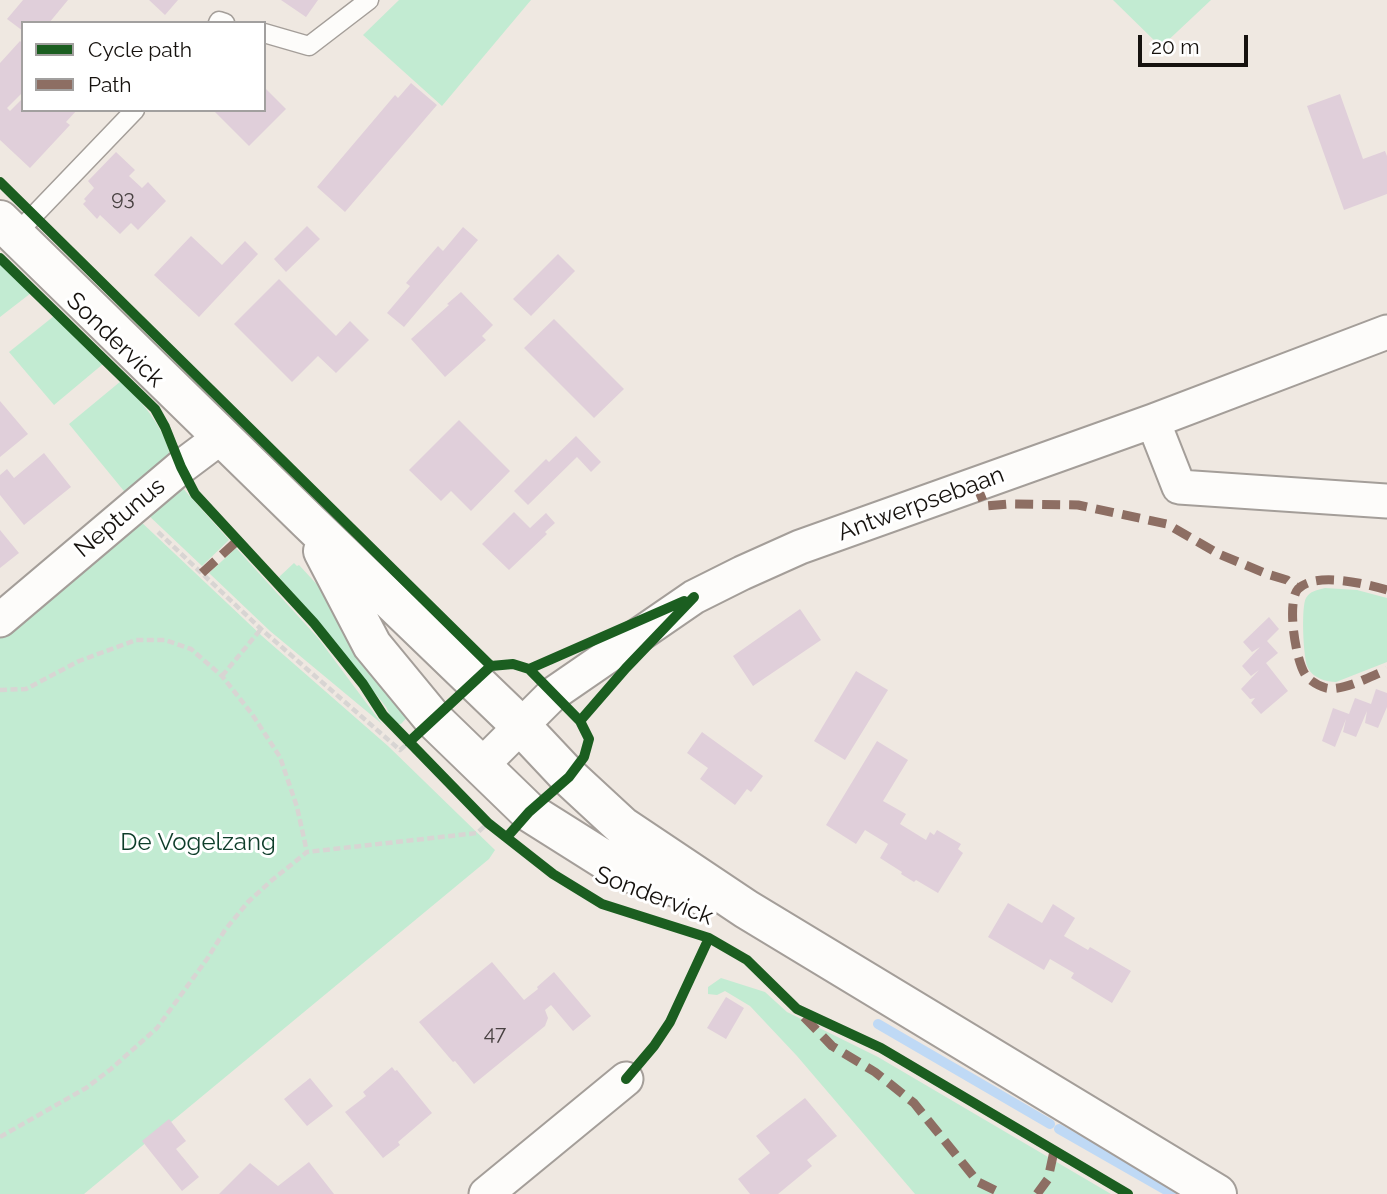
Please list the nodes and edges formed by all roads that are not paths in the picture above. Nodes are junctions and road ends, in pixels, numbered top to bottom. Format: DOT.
graph roads {
  1 [pos="369,0"];
  2 [pos="266,34"];
  3 [pos="133,112"];
  4 [pos="8,228"];
  5 [pos="1387,332"];
  6 [pos="1153,421"];
  7 [pos="221,437"];
  8 [pos="1387,501"];
  9 [pos="307,520"];
  10 [pos="0,620"];
  11 [pos="521,726"];
  12 [pos="482,765"];
  13 [pos="747,909"];
  14 [pos="626,1079"];
  15 [pos="486,1194"];
  16 [pos="1217,1194"];
  1 -- 2 [label="lane"];
  3 -- 4 [label="lane"];
  4 -- 7 [label="street, Sondervick"];
  5 -- 6 [label="street, Antwerpsebaan"];
  6 -- 8 [label="street"];
  6 -- 11 [label="street, Antwerpsebaan"];
  7 -- 9 [label="street, Sondervick"];
  7 -- 10 [label="street, Neptunus"];
  9 -- 11 [label="street, Sondervick"];
  9 -- 12 [label="street, Sondervick"];
  11 -- 12 [label="street, Antwerpsebaan"];
  11 -- 13 [label="street, Sondervick"];
  12 -- 13 [label="street, Sondervick"];
  13 -- 16 [label="street, Sondervick"];
  14 -- 15 [label="street"];
}
